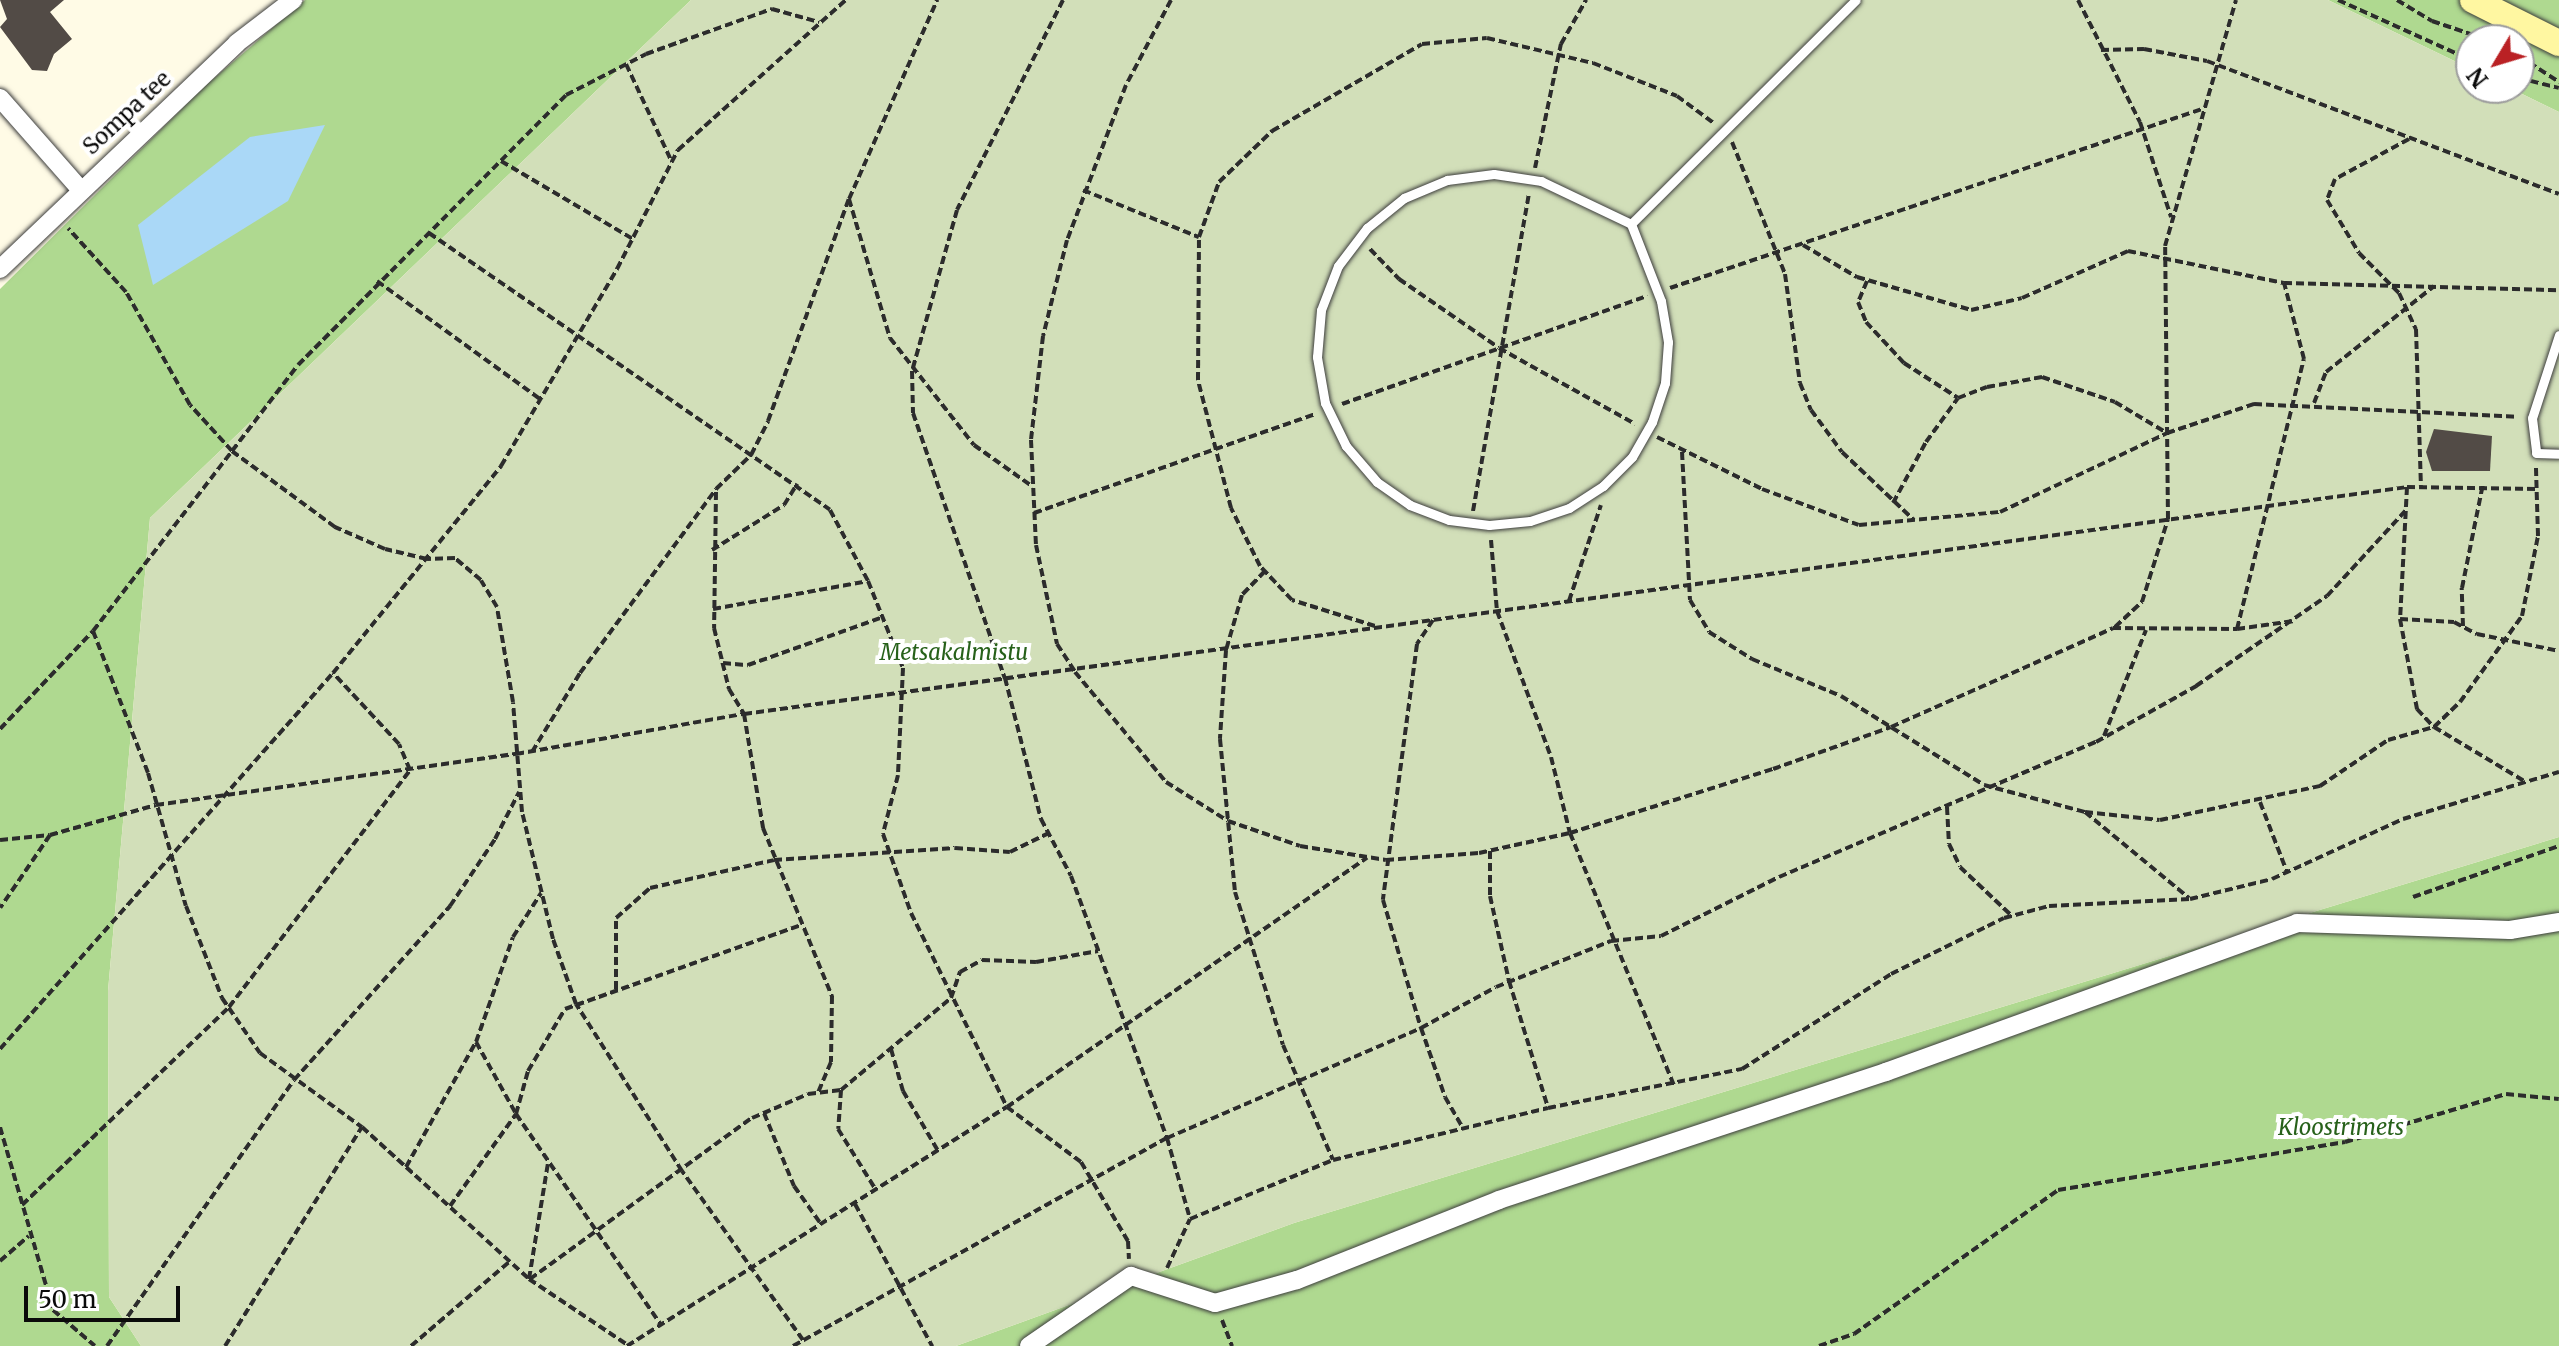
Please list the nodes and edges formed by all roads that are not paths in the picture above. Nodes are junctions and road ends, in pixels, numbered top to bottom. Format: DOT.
graph roads {
  1 [pos="293,0"];
  2 [pos="1856,0"];
  3 [pos="2473,0"];
  4 [pos="2559,43"];
  5 [pos="0,98"];
  6 [pos="80,189"];
  7 [pos="1631,224"];
  8 [pos="0,269"];
  9 [pos="2559,335"];
  10 [pos="2559,454"];
  11 [pos="2559,922"];
  12 [pos="1029,1346"];
  1 -- 6 [label="street, Sompa tee"];
  2 -- 7 [label="lane"];
  3 -- 4 [label="main road"];
  5 -- 6 [label="street"];
  6 -- 8 [label="street, Sompa tee"];
  7 -- 7 [label="lane"];
  9 -- 10 [label="lane"];
  11 -- 12 [label="street"];
}
